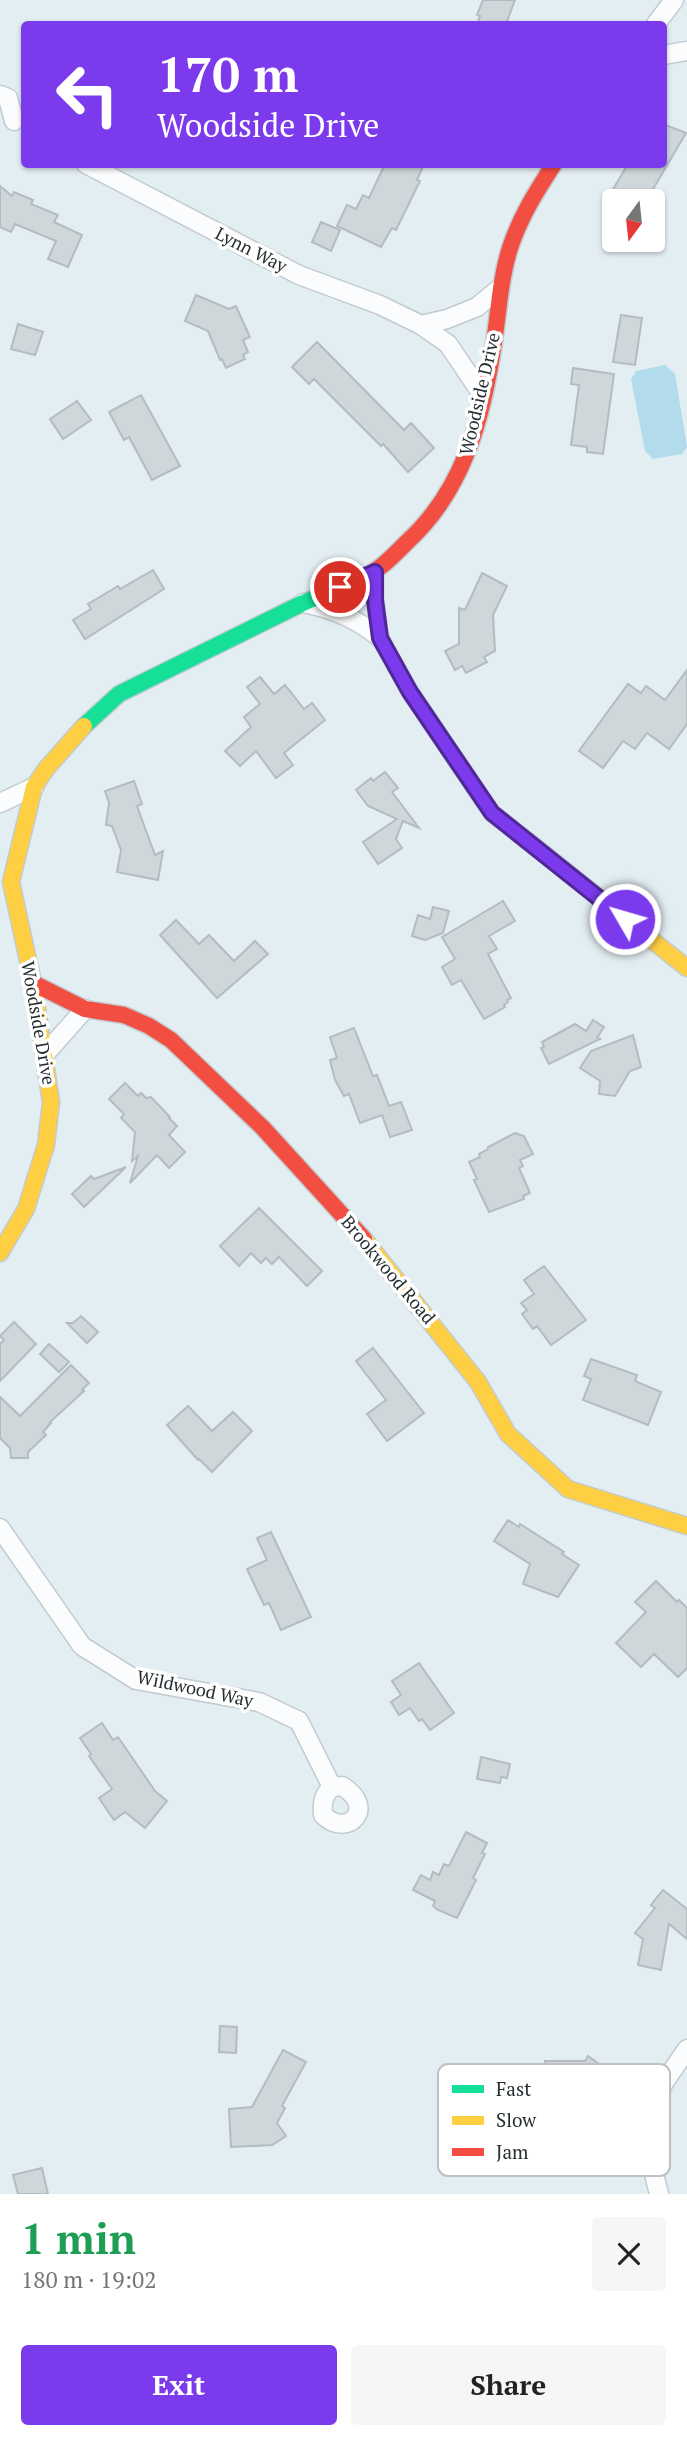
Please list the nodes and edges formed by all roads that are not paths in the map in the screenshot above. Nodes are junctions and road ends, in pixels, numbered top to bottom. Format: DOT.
graph roads {
  1 [pos="674,0"];
  2 [pos="658,21"];
  3 [pos="687,51"];
  4 [pos="667,54"];
  5 [pos="0,94"];
  6 [pos="13,125"];
  7 [pos="94,168"];
  8 [pos="551,168"];
  9 [pos="500,288"];
  10 [pos="421,325"];
  11 [pos="483,396"];
  12 [pos="375,572"];
  13 [pos="303,603"];
  14 [pos="380,638"];
  15 [pos="34,787"];
  16 [pos="0,803"];
  17 [pos="6,876"];
  18 [pos="687,968"];
  19 [pos="33,983"];
  20 [pos="85,1009"];
  21 [pos="45,1055"];
  22 [pos="0,1252"];
  23 [pos="687,1526"];
  24 [pos="0,1528"];
  25 [pos="332,1787"];
  26 [pos="687,2049"];
  27 [pos="670,2074"];
  28 [pos="655,2176"];
  29 [pos="660,2194"];
  1 -- 2 [label="street"];
  3 -- 4 [label="street"];
  5 -- 6 [label="street"];
  7 -- 10 [label="street, Lynn Way"];
  8 -- 9 [label="street, Woodside Drive"];
  9 -- 10 [label="street"];
  9 -- 11 [label="street, Woodside Drive"];
  10 -- 11 [label="street, Lynn Way"];
  11 -- 12 [label="street, Woodside Drive"];
  12 -- 13 [label="street, Woodside Drive"];
  12 -- 14 [label="street"];
  13 -- 14 [label="street"];
  13 -- 15 [label="street, Woodside Drive"];
  14 -- 18 [label="street"];
  15 -- 16 [label="street, Woodside Drive"];
  15 -- 17 [label="street, Woodside Drive"];
  17 -- 19 [label="street, Woodside Drive"];
  19 -- 20 [label="street, Brookwood Road"];
  19 -- 21 [label="street, Woodside Drive"];
  20 -- 21 [label="street"];
  20 -- 23 [label="street, Brookwood Road"];
  21 -- 22 [label="street, Woodside Drive"];
  24 -- 25 [label="street, Wildwood Way"];
  26 -- 27 [label="street"];
  28 -- 29 [label="street"];
}
